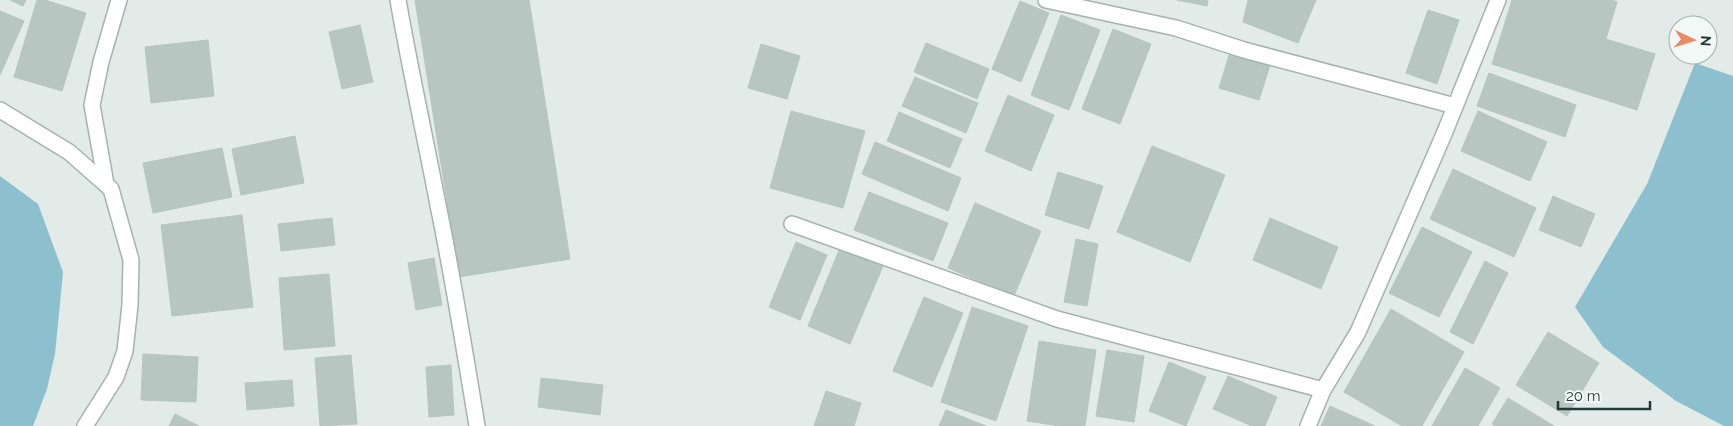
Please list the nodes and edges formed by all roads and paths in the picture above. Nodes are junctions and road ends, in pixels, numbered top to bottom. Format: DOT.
graph roads {
  1 [pos="119,0"];
  2 [pos="398,0"];
  3 [pos="1046,0"];
  4 [pos="1498,0"];
  5 [pos="1455,106"];
  6 [pos="0,110"];
  7 [pos="106,184"];
  8 [pos="792,224"];
  9 [pos="1322,390"];
  10 [pos="85,426"];
  11 [pos="477,426"];
  12 [pos="1308,426"];
  1 -- 7 [label="street"];
  2 -- 11 [label="street"];
  3 -- 5 [label="street"];
  4 -- 5 [label="street"];
  5 -- 9 [label="street"];
  6 -- 7 [label="street"];
  7 -- 10 [label="street"];
  8 -- 9 [label="street"];
  9 -- 12 [label="street"];
}
